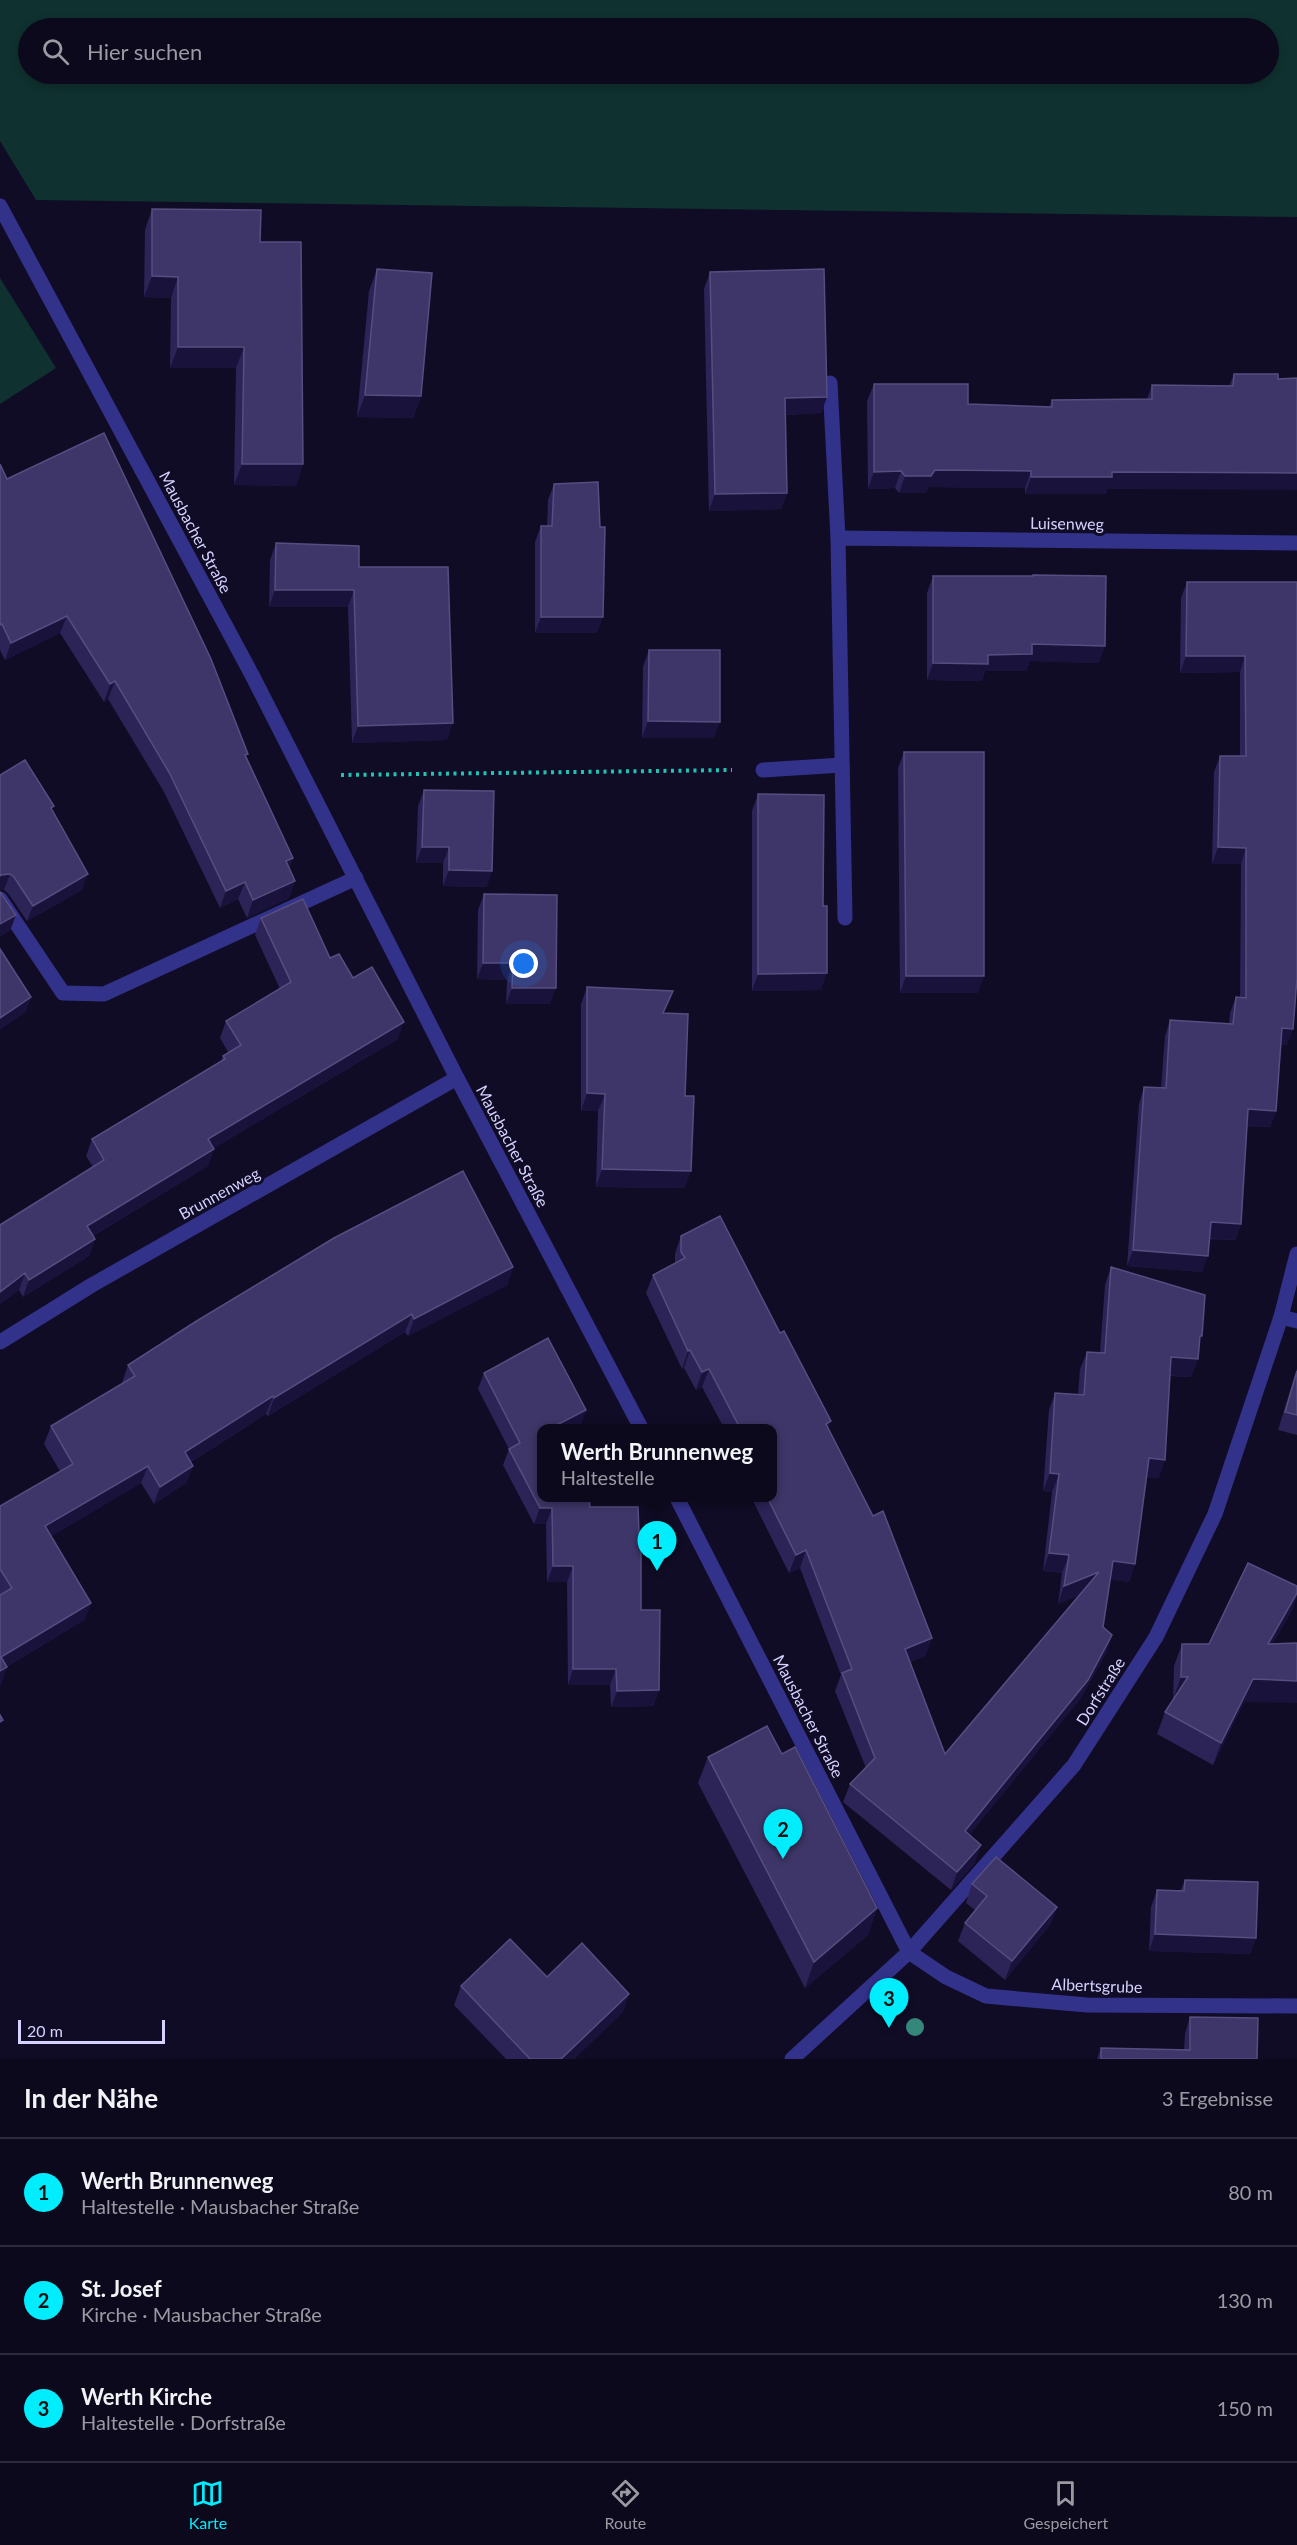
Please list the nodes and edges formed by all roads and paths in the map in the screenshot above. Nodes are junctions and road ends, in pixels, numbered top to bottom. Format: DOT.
graph roads {
  1 [pos="0,206"];
  2 [pos="830,383"];
  3 [pos="838,538"];
  4 [pos="1297,543"];
  5 [pos="842,765"];
  6 [pos="763,770"];
  7 [pos="304,776"];
  8 [pos="356,878"];
  9 [pos="0,899"];
  10 [pos="845,918"];
  11 [pos="457,1078"];
  12 [pos="1297,1254"];
  13 [pos="1281,1317"];
  14 [pos="1297,1321"];
  15 [pos="0,1342"];
  16 [pos="639,1424"];
  17 [pos="680,1502"];
  18 [pos="909,1952"];
  19 [pos="1297,2006"];
  20 [pos="792,2059"];
  1 -- 7 [label="street, Mausbacher Straße"];
  2 -- 3 [label="street"];
  3 -- 4 [label="street, Luisenweg"];
  3 -- 5 [label="street"];
  5 -- 6 [label="street"];
  5 -- 10 [label="street"];
  6 -- 7 [label="path"];
  7 -- 8 [label="street, Mausbacher Straße"];
  8 -- 9 [label="street"];
  8 -- 11 [label="street, Mausbacher Straße"];
  11 -- 15 [label="street, Brunnenweg"];
  11 -- 16 [label="street, Mausbacher Straße"];
  12 -- 13 [label="street, Dorfstraße"];
  13 -- 14 [label="street"];
  13 -- 18 [label="street, Dorfstraße"];
  17 -- 18 [label="street, Mausbacher Straße"];
  18 -- 19 [label="street, Albertsgrube"];
  18 -- 20 [label="street, Dorfstraße"];
}
